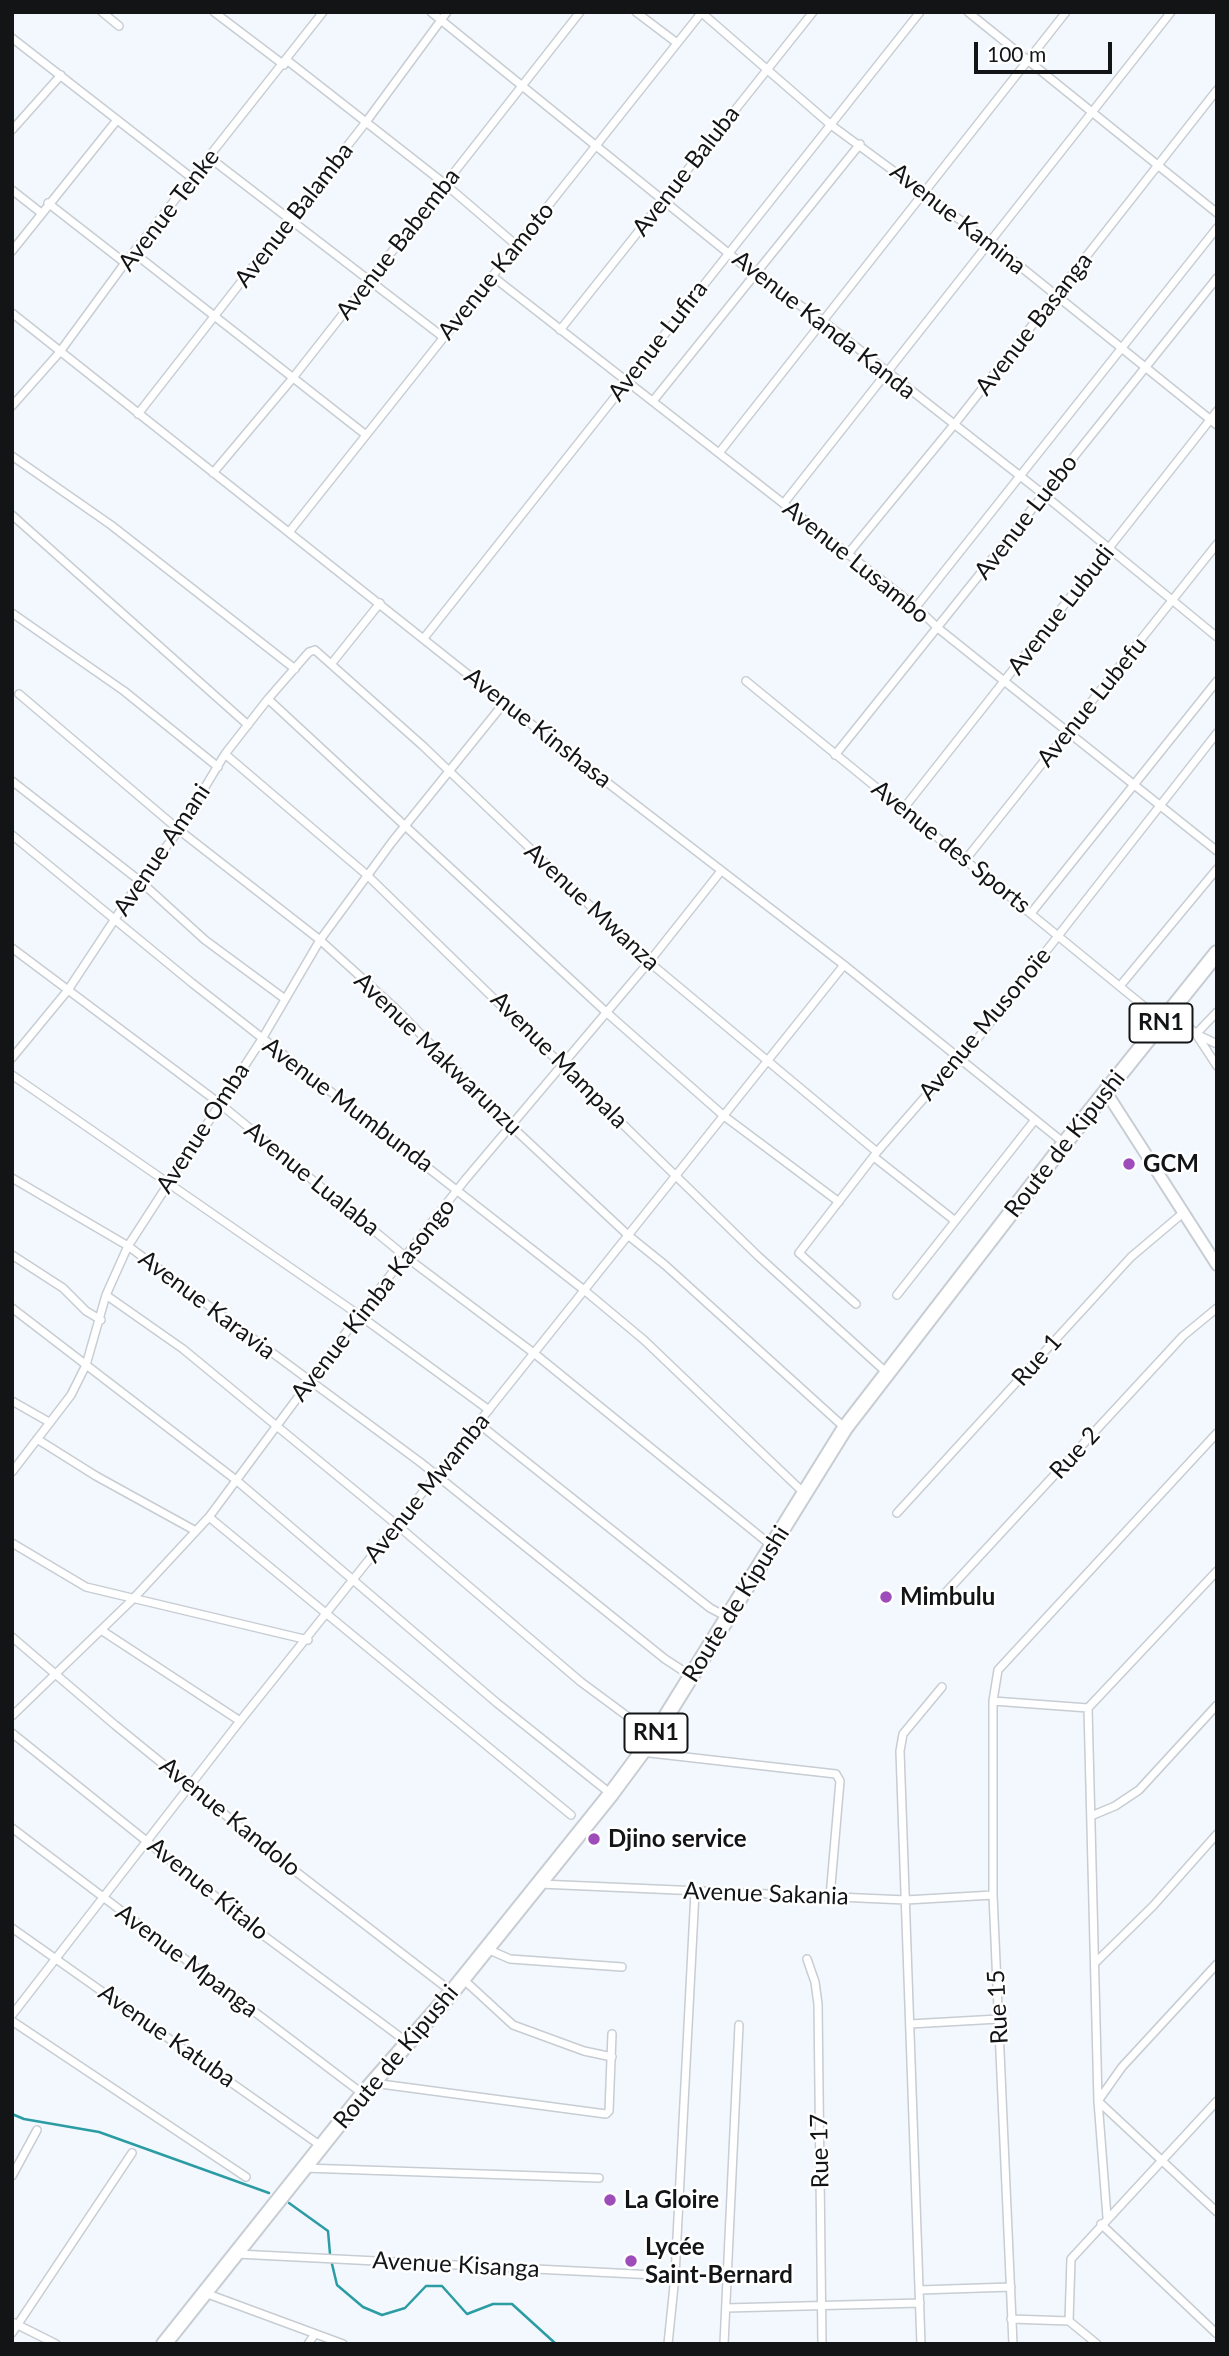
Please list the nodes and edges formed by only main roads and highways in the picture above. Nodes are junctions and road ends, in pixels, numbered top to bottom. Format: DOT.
graph roads {
  1 [pos="1217,953"];
  2 [pos="164,2344"];
  1 -- 2 [label="highway, Route de Kipushi / RN1"];
}
